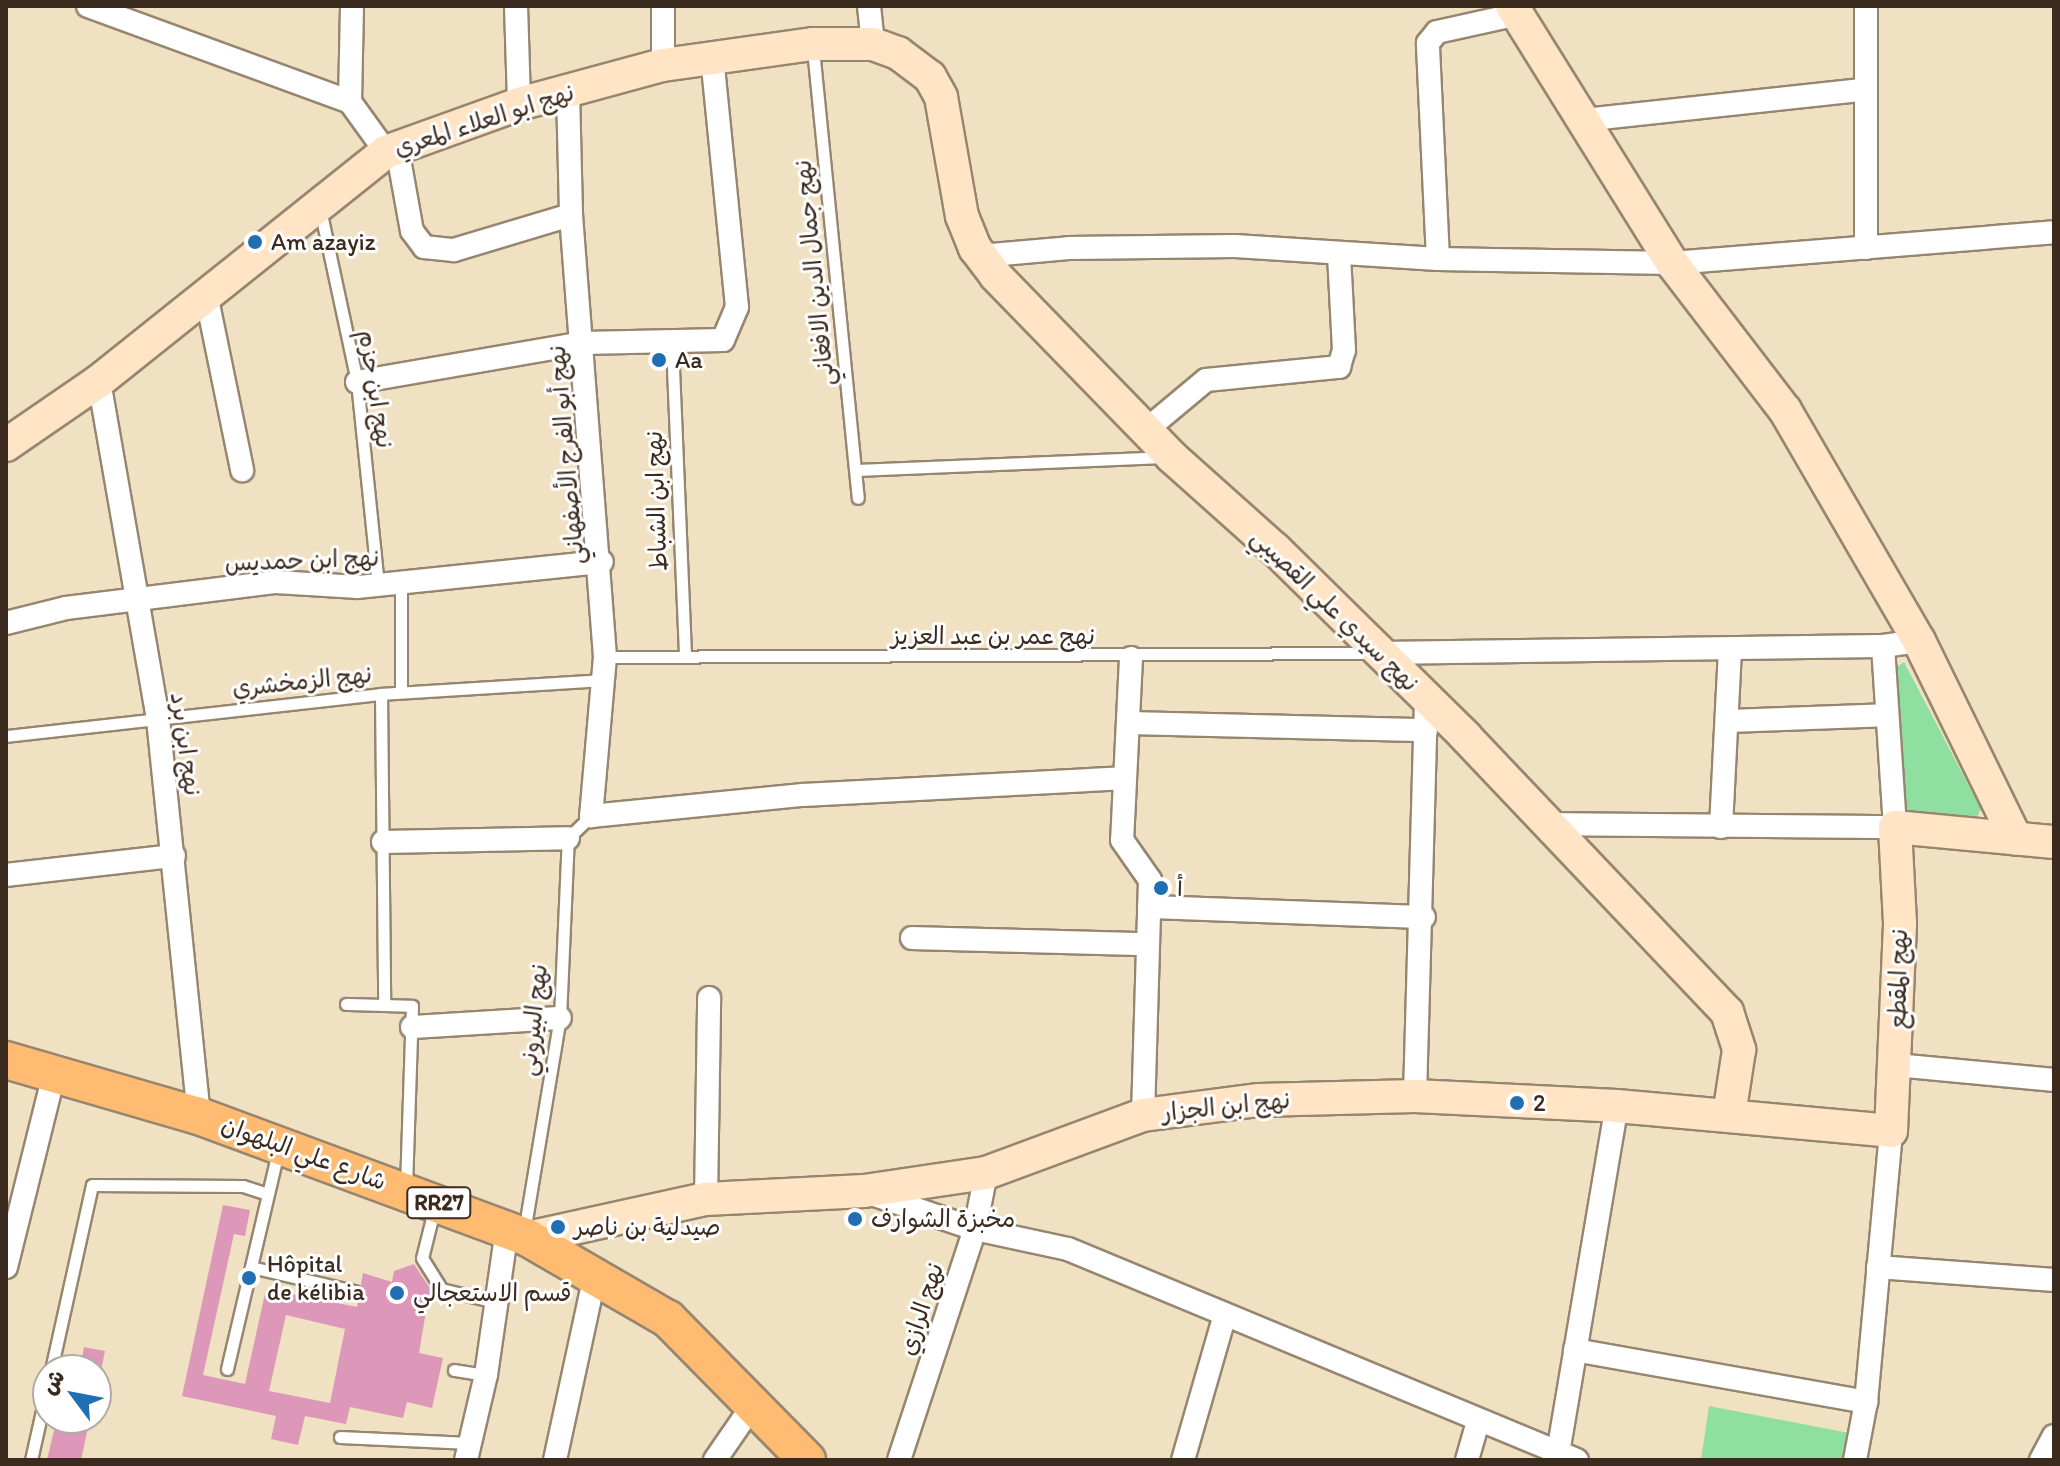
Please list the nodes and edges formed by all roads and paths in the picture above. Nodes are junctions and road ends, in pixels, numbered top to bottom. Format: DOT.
graph roads {
  1 [pos="88,6"];
  2 [pos="352,6"];
  3 [pos="516,6"];
  4 [pos="663,6"];
  5 [pos="869,6"];
  6 [pos="1866,6"];
  7 [pos="1515,10"];
  8 [pos="813,44"];
  9 [pos="873,44"];
  10 [pos="712,57"];
  11 [pos="663,65"];
  12 [pos="1862,90"];
  13 [pos="568,91"];
  14 [pos="941,97"];
  15 [pos="350,102"];
  16 [pos="519,104"];
  17 [pos="1584,120"];
  18 [pos="391,150"];
  19 [pos="319,203"];
  20 [pos="571,215"];
  21 [pos="2054,232"];
  22 [pos="1866,248"];
  23 [pos="1339,254"];
  24 [pos="980,256"];
  25 [pos="1438,259"];
  26 [pos="1672,263"];
  27 [pos="206,294"];
  28 [pos="583,343"];
  29 [pos="672,344"];
  30 [pos="99,381"];
  31 [pos="357,382"];
  32 [pos="1146,430"];
  33 [pos="6,445"];
  34 [pos="1172,457"];
  35 [pos="242,470"];
  36 [pos="856,470"];
  37 [pos="858,498"];
  38 [pos="602,562"];
  39 [pos="390,583"];
  40 [pos="134,598"];
  41 [pos="6,623"];
  42 [pos="1919,641"];
  43 [pos="1883,646"];
  44 [pos="1730,650"];
  45 [pos="1380,653"];
  46 [pos="605,657"];
  47 [pos="685,657"];
  48 [pos="1131,658"];
  49 [pos="603,680"];
  50 [pos="401,692"];
  51 [pos="381,694"];
  52 [pos="1426,715"];
  53 [pos="1887,715"];
  54 [pos="158,719"];
  55 [pos="1727,721"];
  56 [pos="1130,723"];
  57 [pos="6,736"];
  58 [pos="1123,778"];
  59 [pos="591,816"];
  60 [pos="1547,824"];
  61 [pos="1721,827"];
  62 [pos="1895,827"];
  63 [pos="568,838"];
  64 [pos="2016,839"];
  65 [pos="383,842"];
  66 [pos="2054,842"];
  67 [pos="174,856"];
  68 [pos="6,875"];
  69 [pos="1149,907"];
  70 [pos="1424,917"];
  71 [pos="912,938"];
  72 [pos="1145,944"];
  73 [pos="709,998"];
  74 [pos="346,1004"];
  75 [pos="384,1005"];
  76 [pos="560,1018"];
  77 [pos="412,1027"];
  78 [pos="6,1060"];
  79 [pos="1896,1065"];
  80 [pos="54,1074"];
  81 [pos="2054,1080"];
  82 [pos="1415,1096"];
  83 [pos="1617,1106"];
  84 [pos="1143,1115"];
  85 [pos="1729,1115"];
  86 [pos="199,1116"];
  87 [pos="1891,1131"];
  88 [pos="280,1144"];
  89 [pos="986,1173"];
  90 [pos="864,1191"];
  91 [pos="267,1194"];
  92 [pos="421,1196"];
  93 [pos="706,1199"];
  94 [pos="975,1229"];
  95 [pos="519,1235"];
  96 [pos="6,1267"];
  97 [pos="251,1267"];
  98 [pos="1878,1267"];
  99 [pos="595,1275"];
  100 [pos="2054,1280"];
  101 [pos="354,1291"];
  102 [pos="496,1302"];
  103 [pos="1224,1318"];
  104 [pos="1575,1350"];
  105 [pos="55,1354"];
  106 [pos="227,1369"];
  107 [pos="454,1370"];
  108 [pos="486,1375"];
  109 [pos="755,1402"];
  110 [pos="1866,1402"];
  111 [pos="1478,1422"];
  112 [pos="37,1434"];
  113 [pos="2054,1436"];
  114 [pos="340,1437"];
  115 [pos="468,1451"];
  116 [pos="1567,1457"];
  117 [pos="31,1460"];
  118 [pos="555,1460"];
  119 [pos="715,1460"];
  120 [pos="807,1460"];
  121 [pos="899,1460"];
  122 [pos="1183,1460"];
  123 [pos="1467,1460"];
  124 [pos="1855,1460"];
  125 [pos="2041,1460"];
  1 -- 15 [label="street"];
  2 -- 15 [label="street"];
  3 -- 16 [label="street"];
  4 -- 11 [label="street"];
  5 -- 9 [label="street"];
  6 -- 12 [label="street"];
  7 -- 17 [label="street"];
  7 -- 25 [label="street"];
  8 -- 9 [label="street, نهج ابو العلاء المعري"];
  8 -- 10 [label="street, نهج ابو العلاء المعري"];
  8 -- 36 [label="lane, نهج جمال الدين الافغاني"];
  9 -- 14 [label="street, نهج ابو العلاء المعري"];
  10 -- 11 [label="street, نهج ابو العلاء المعري"];
  10 -- 29 [label="street"];
  11 -- 13 [label="street, نهج ابو العلاء المعري"];
  12 -- 17 [label="street"];
  12 -- 22 [label="street"];
  13 -- 16 [label="street, نهج ابو العلاء المعري"];
  13 -- 20 [label="street, نهج أبو الفرج الأصفهاني"];
  14 -- 24 [label="street, نهج سيدي علي القصيبي"];
  15 -- 18 [label="street"];
  16 -- 18 [label="street, نهج ابو العلاء المعري"];
  17 -- 26 [label="street"];
  18 -- 19 [label="street, نهج ابو العلاء المعري"];
  18 -- 20 [label="street"];
  19 -- 27 [label="street, نهج ابو العلاء المعري"];
  19 -- 31 [label="lane, نهج ابن حزم"];
  20 -- 28 [label="street, نهج أبو الفرج الأصفهاني"];
  21 -- 22 [label="street"];
  22 -- 26 [label="street"];
  23 -- 24 [label="street"];
  23 -- 25 [label="street"];
  23 -- 32 [label="street"];
  24 -- 32 [label="street, نهج سيدي علي القصيبي"];
  25 -- 26 [label="street"];
  26 -- 42 [label="street"];
  27 -- 30 [label="street, نهج ابو العلاء المعري"];
  27 -- 35 [label="street"];
  28 -- 29 [label="street"];
  28 -- 31 [label="street"];
  28 -- 38 [label="street, نهج أبو الفرج الأصفهاني"];
  29 -- 47 [label="lane, نهج ابن الشباط"];
  30 -- 33 [label="street, نهج ابو العلاء المعري"];
  30 -- 40 [label="street, نهج ابن برد"];
  31 -- 39 [label="lane, نهج ابن حزم"];
  32 -- 34 [label="street, نهج سيدي علي القصيبي"];
  34 -- 36 [label="lane"];
  34 -- 45 [label="street, نهج سيدي علي القصيبي"];
  36 -- 37 [label="lane, نهج جمال الدين الافغاني"];
  38 -- 39 [label="street, نهج ابن حمديس"];
  38 -- 46 [label="street, نهج أبو الفرج الأصفهاني"];
  39 -- 40 [label="street, نهج ابن حمديس"];
  39 -- 50 [label="lane, نهج ابن حزم"];
  40 -- 41 [label="street, نهج ابن حمديس"];
  40 -- 54 [label="street, نهج ابن برد"];
  42 -- 43 [label="street"];
  42 -- 64 [label="street"];
  43 -- 44 [label="street"];
  43 -- 53 [label="street"];
  44 -- 45 [label="street"];
  44 -- 55 [label="street"];
  45 -- 48 [label="lane, نهج عمر بن عبد العزيز"];
  45 -- 52 [label="street, نهج سيدي علي القصيبي"];
  46 -- 47 [label="lane, نهج عمر بن عبد العزيز"];
  46 -- 49 [label="street, نهج أبو الفرج الأصفهاني"];
  47 -- 48 [label="lane, نهج عمر بن عبد العزيز"];
  48 -- 56 [label="street"];
  49 -- 50 [label="lane, نهج الزمخشري"];
  49 -- 59 [label="street, نهج أبو الفرج الأصفهاني"];
  50 -- 51 [label="lane, نهج الزمخشري"];
  51 -- 54 [label="lane, نهج الزمخشري"];
  51 -- 65 [label="lane"];
  52 -- 56 [label="street"];
  52 -- 60 [label="street, نهج سيدي علي القصيبي"];
  52 -- 70 [label="street"];
  53 -- 55 [label="street"];
  53 -- 62 [label="street"];
  54 -- 57 [label="lane, نهج الزمخشري"];
  54 -- 67 [label="street, نهج ابن برد"];
  55 -- 61 [label="street"];
  56 -- 58 [label="street"];
  58 -- 59 [label="street"];
  58 -- 69 [label="street"];
  59 -- 63 [label="lane"];
  60 -- 61 [label="street"];
  60 -- 85 [label="street, نهج سيدي علي القصيبي"];
  61 -- 62 [label="street"];
  62 -- 64 [label="street"];
  62 -- 79 [label="street, نهج المقطع"];
  63 -- 65 [label="street"];
  63 -- 76 [label="lane, نهج البيروني"];
  64 -- 66 [label="street"];
  65 -- 75 [label="lane"];
  67 -- 68 [label="street"];
  67 -- 86 [label="street, نهج ابن برد"];
  69 -- 70 [label="street"];
  69 -- 72 [label="street"];
  70 -- 82 [label="street"];
  71 -- 72 [label="street"];
  72 -- 84 [label="street"];
  73 -- 93 [label="street"];
  74 -- 75 [label="lane"];
  75 -- 77 [label="lane"];
  76 -- 77 [label="street"];
  76 -- 95 [label="lane, نهج البيروني"];
  77 -- 92 [label="lane"];
  78 -- 80 [label="main road, شارع علي البلهوان / RR27"];
  79 -- 81 [label="street"];
  79 -- 87 [label="street, نهج المقطع"];
  80 -- 86 [label="main road, شارع علي البلهوان / RR27"];
  80 -- 96 [label="street"];
  82 -- 83 [label="street, نهج ابن الجزار"];
  82 -- 84 [label="street, نهج ابن الجزار"];
  83 -- 85 [label="street, نهج ابن الجزار"];
  83 -- 104 [label="street"];
  84 -- 89 [label="street, نهج ابن الجزار"];
  85 -- 87 [label="street, نهج ابن الجزار"];
  86 -- 88 [label="main road, شارع علي البلهوان / RR27"];
  87 -- 98 [label="street"];
  88 -- 91 [label="lane"];
  88 -- 92 [label="main road, شارع علي البلهوان / RR27"];
  89 -- 90 [label="street, نهج ابن الجزار"];
  89 -- 94 [label="street, نهج الرازي"];
  90 -- 93 [label="street, نهج ابن الجزار"];
  90 -- 94 [label="street"];
  91 -- 97 [label="lane"];
  91 -- 105 [label="lane"];
  92 -- 95 [label="main road, شارع علي البلهوان / RR27"];
  92 -- 102 [label="lane"];
  93 -- 95 [label="street, نهج ابن الجزار"];
  94 -- 103 [label="street"];
  94 -- 121 [label="street, نهج الرازي"];
  95 -- 99 [label="main road, شارع علي البلهوان / RR27"];
  95 -- 102 [label="street"];
  97 -- 101 [label="lane"];
  97 -- 106 [label="lane"];
  98 -- 100 [label="street"];
  98 -- 110 [label="street"];
  99 -- 109 [label="main road, شارع علي البلهوان / RR27"];
  99 -- 118 [label="street"];
  102 -- 108 [label="street"];
  103 -- 111 [label="street"];
  103 -- 122 [label="street"];
  104 -- 110 [label="street"];
  104 -- 116 [label="street"];
  107 -- 108 [label="lane"];
  108 -- 115 [label="street"];
  109 -- 119 [label="street"];
  109 -- 120 [label="main road, شارع علي البلهوان / RR27"];
  110 -- 124 [label="street"];
  111 -- 116 [label="street"];
  111 -- 123 [label="street"];
  112 -- 117 [label="lane"];
  113 -- 125 [label="street"];
  114 -- 115 [label="lane"];
}
